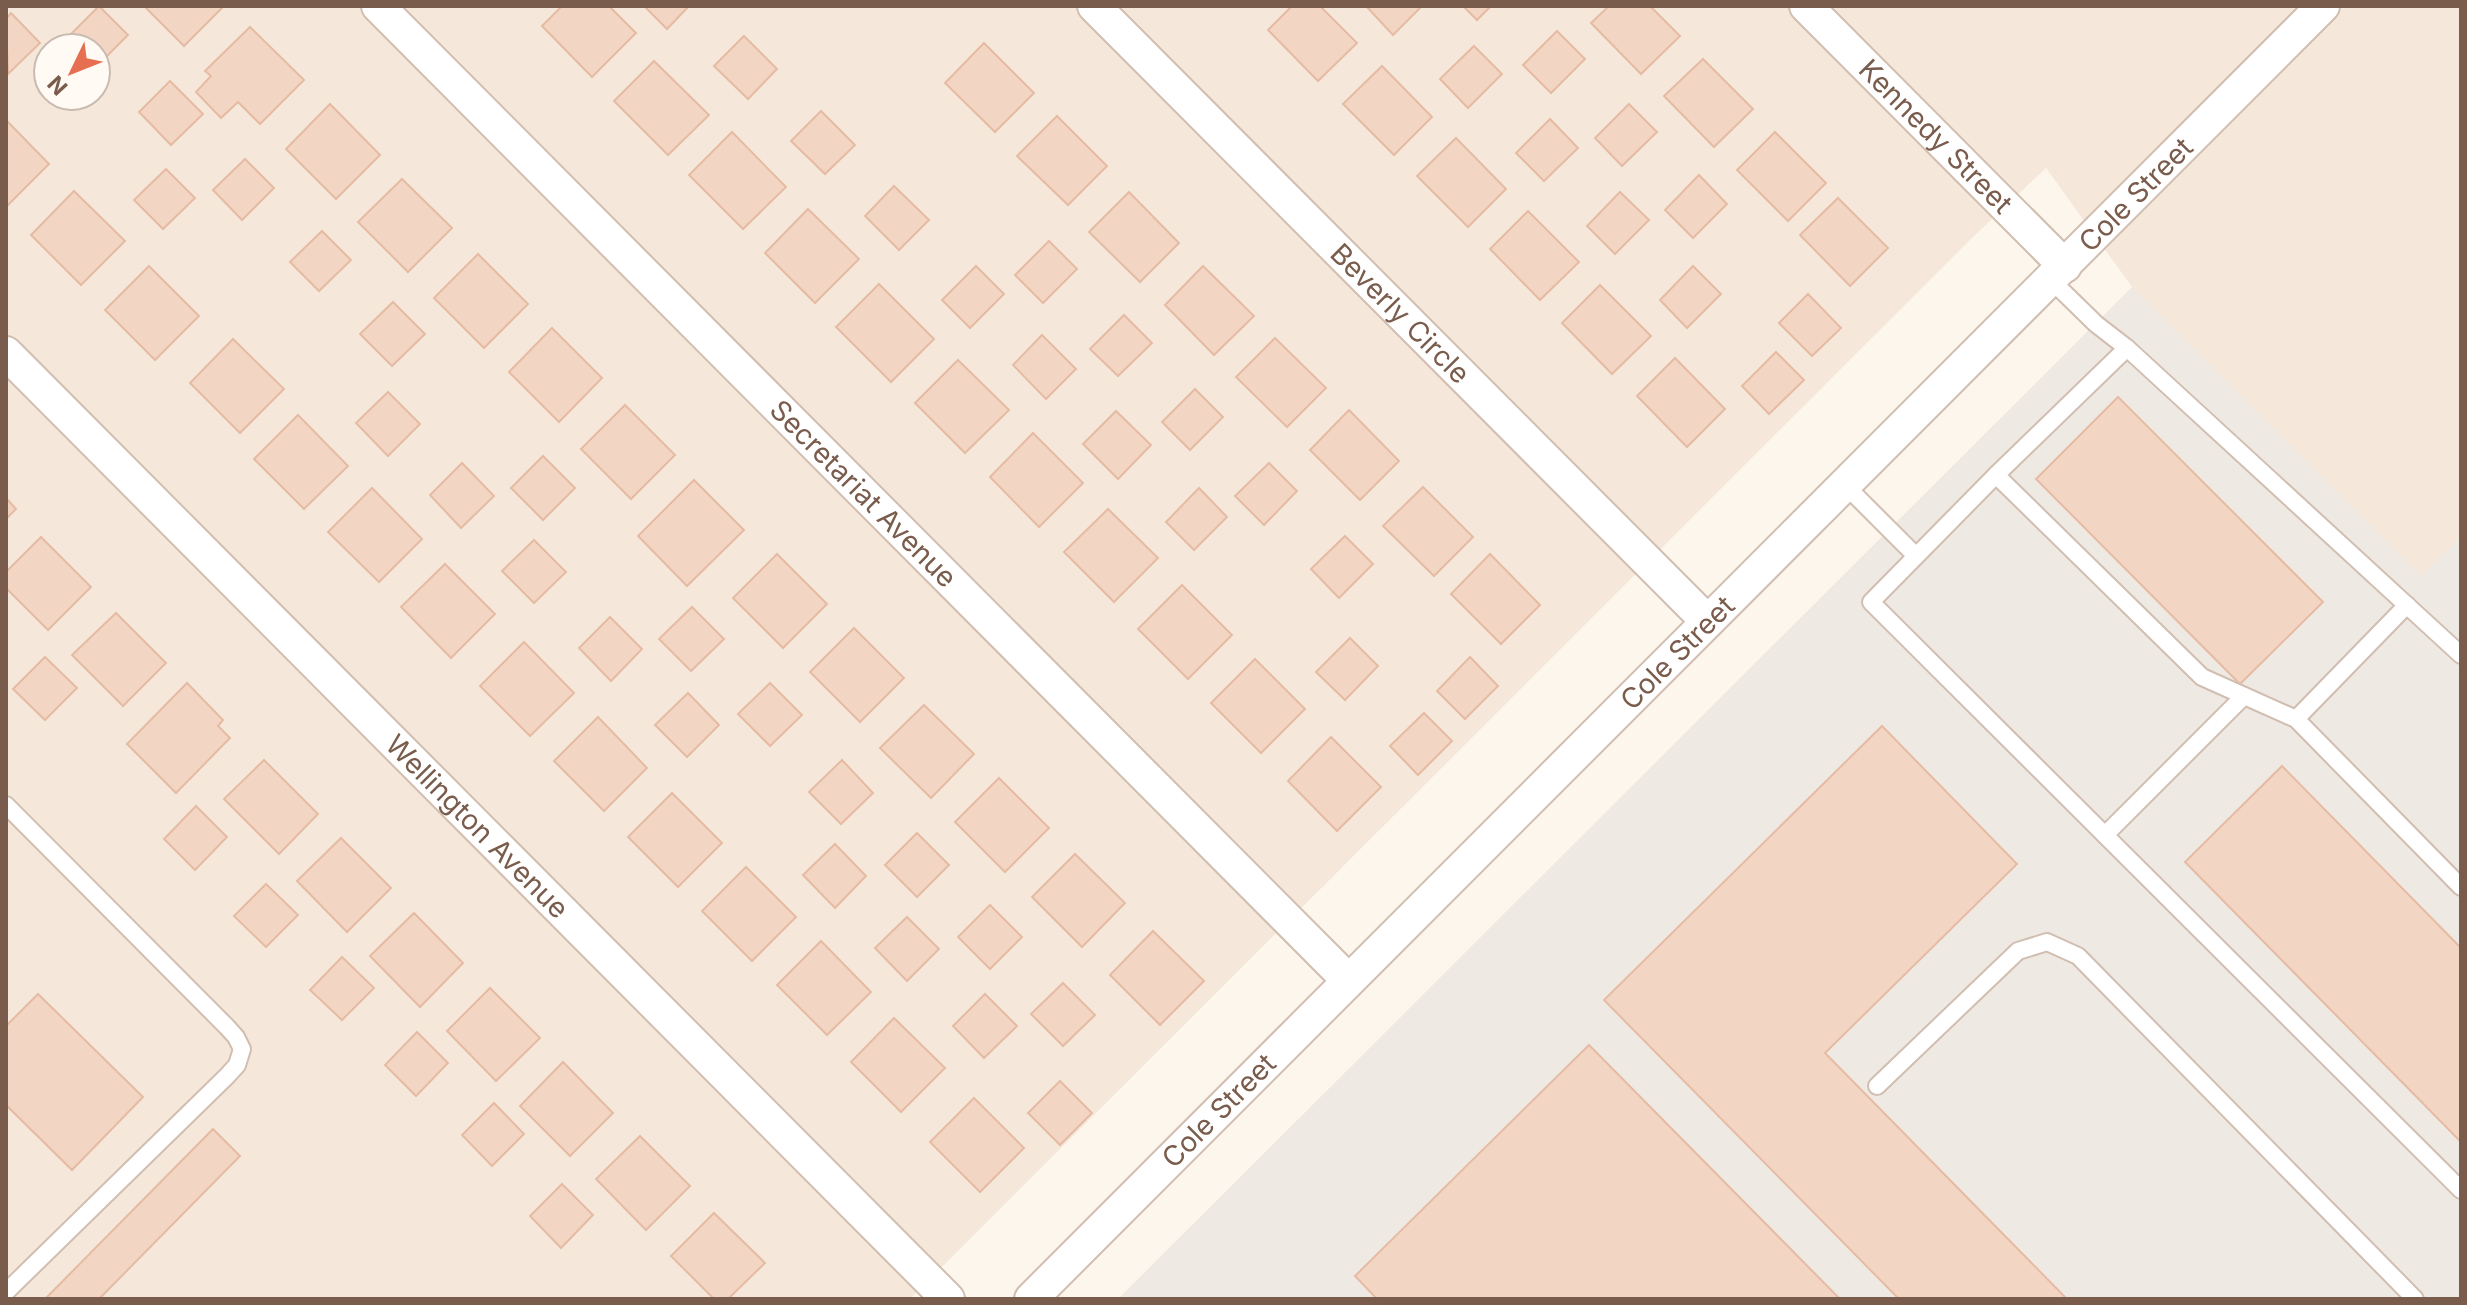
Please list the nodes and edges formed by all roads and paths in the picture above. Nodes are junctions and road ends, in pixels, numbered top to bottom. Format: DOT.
graph roads {
  1 [pos="378,6"];
  2 [pos="1094,6"];
  3 [pos="1806,6"];
  4 [pos="2323,6"];
  5 [pos="2059,274"];
  6 [pos="2127,348"];
  7 [pos="6,353"];
  8 [pos="1996,475"];
  9 [pos="1845,485"];
  10 [pos="1916,556"];
  11 [pos="2407,605"];
  12 [pos="1707,621"];
  13 [pos="2461,655"];
  14 [pos="2244,696"];
  15 [pos="2296,719"];
  16 [pos="6,805"];
  17 [pos="2105,835"];
  18 [pos="2461,887"];
  19 [pos="1348,980"];
  20 [pos="1877,1086"];
  21 [pos="2461,1190"];
  22 [pos="6,1292"];
  23 [pos="948,1299"];
  24 [pos="1031,1299"];
  25 [pos="2415,1299"];
  1 -- 19 [label="street, Secretariat Avenue"];
  2 -- 12 [label="street, Beverly Circle"];
  3 -- 5 [label="street, Kennedy Street"];
  4 -- 5 [label="street, Cole Street"];
  5 -- 6 [label="lane"];
  5 -- 9 [label="street, Cole Street"];
  6 -- 8 [label="lane"];
  6 -- 11 [label="lane"];
  7 -- 23 [label="street, Wellington Avenue"];
  8 -- 10 [label="lane"];
  8 -- 14 [label="lane"];
  9 -- 10 [label="lane"];
  9 -- 12 [label="street, Cole Street"];
  10 -- 17 [label="lane"];
  11 -- 13 [label="lane"];
  11 -- 15 [label="lane"];
  12 -- 19 [label="street, Cole Street"];
  14 -- 15 [label="lane"];
  14 -- 17 [label="lane"];
  15 -- 18 [label="lane"];
  16 -- 22 [label="lane"];
  17 -- 21 [label="lane"];
  19 -- 24 [label="street, Cole Street"];
  20 -- 25 [label="lane"];
}
